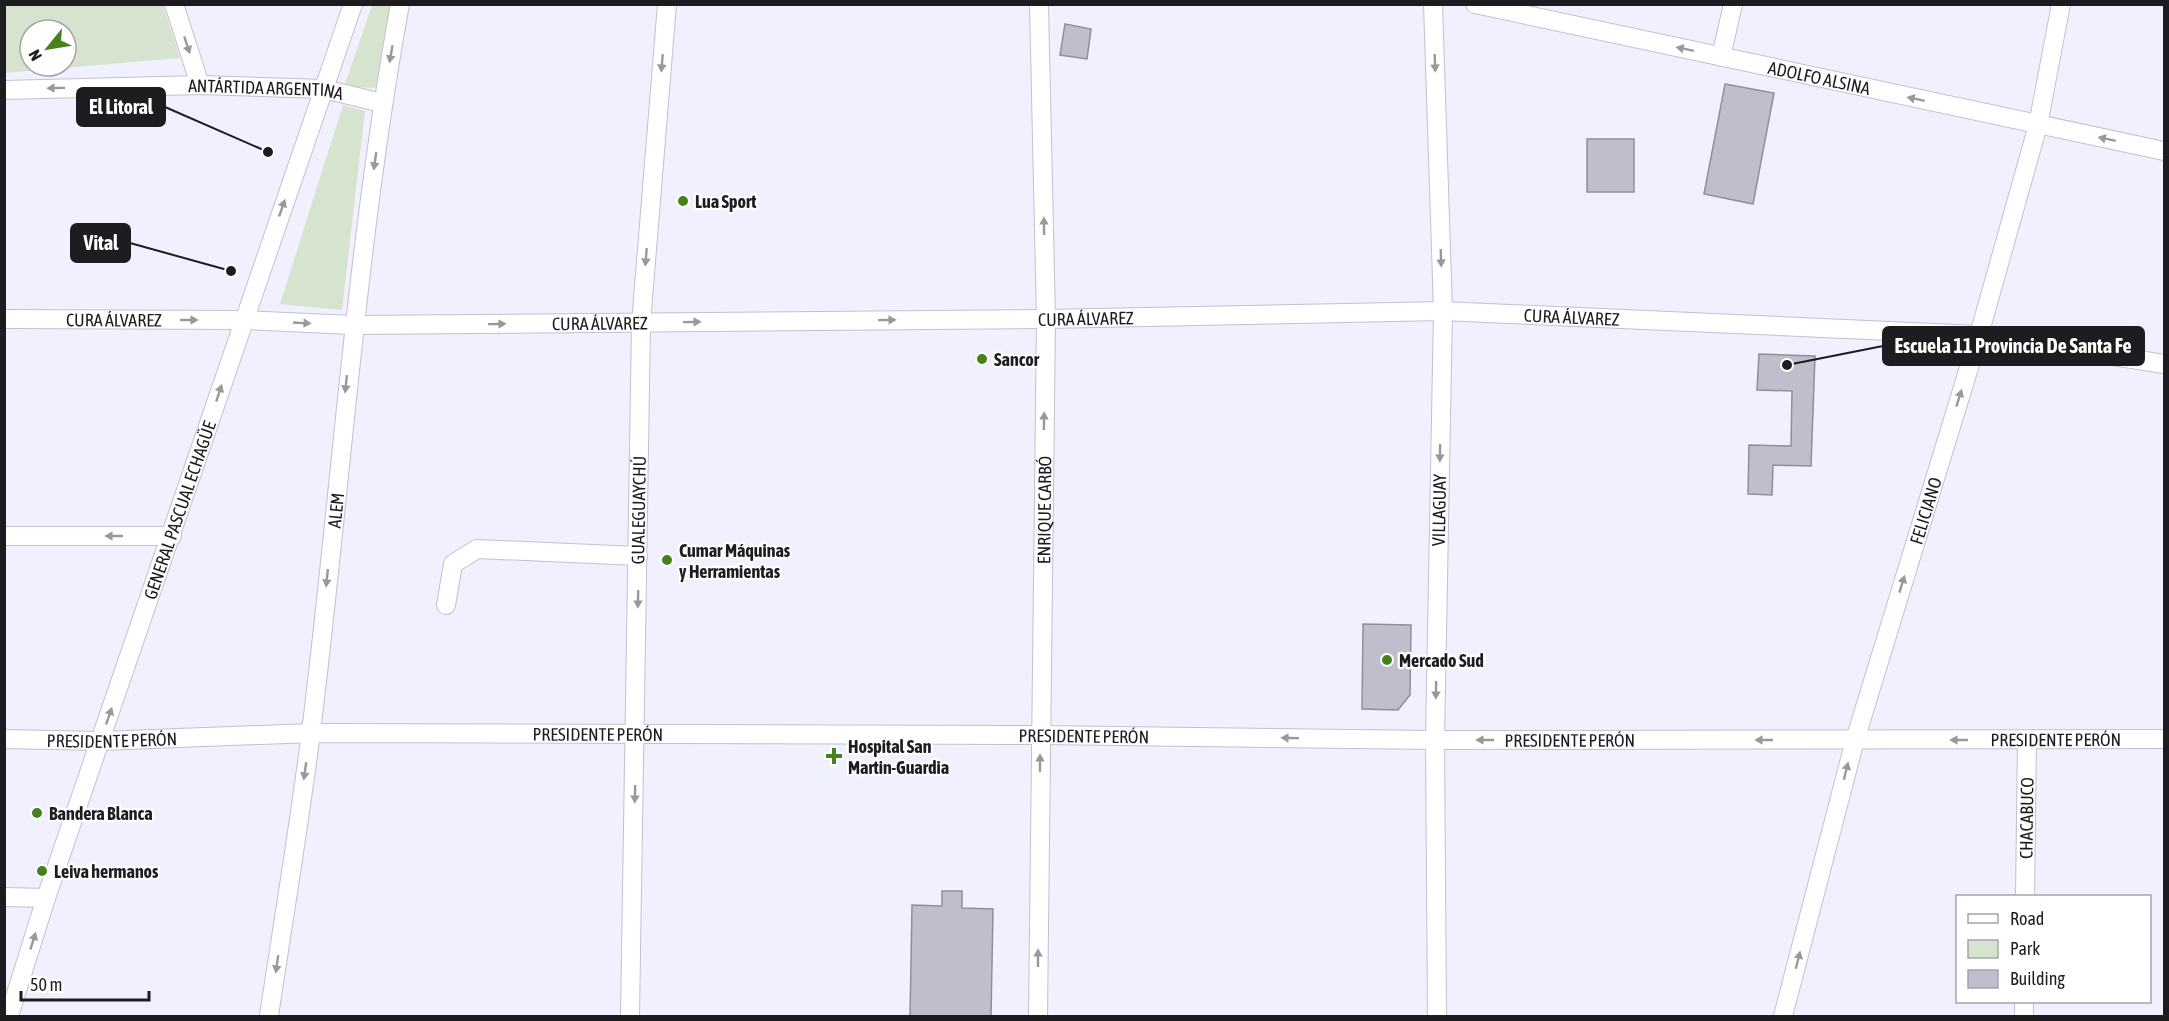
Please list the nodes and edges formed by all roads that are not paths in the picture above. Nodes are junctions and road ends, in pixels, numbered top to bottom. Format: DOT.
graph roads {
  1 [pos="174,4"];
  2 [pos="353,4"];
  3 [pos="400,4"];
  4 [pos="667,4"];
  5 [pos="1039,4"];
  6 [pos="1433,4"];
  7 [pos="1475,4"];
  8 [pos="1733,4"];
  9 [pos="2061,4"];
  10 [pos="1721,57"];
  11 [pos="200,85"];
  12 [pos="324,89"];
  13 [pos="4,90"];
  14 [pos="382,103"];
  15 [pos="2038,125"];
  16 [pos="2164,151"];
  17 [pos="1443,311"];
  18 [pos="1046,319"];
  19 [pos="4,320"];
  20 [pos="243,320"];
  21 [pos="641,323"];
  22 [pos="352,326"];
  23 [pos="1979,335"];
  24 [pos="2164,364"];
  25 [pos="4,536"];
  26 [pos="172,536"];
  27 [pos="638,556"];
  28 [pos="446,604"];
  29 [pos="311,733"];
  30 [pos="636,734"];
  31 [pos="1040,735"];
  32 [pos="4,739"];
  33 [pos="2164,739"];
  34 [pos="1435,740"];
  35 [pos="1855,740"];
  36 [pos="2027,740"];
  37 [pos="101,741"];
  38 [pos="2025,895"];
  39 [pos="4,897"];
  40 [pos="46,898"];
  41 [pos="9,1017"];
  42 [pos="269,1017"];
  43 [pos="630,1017"];
  44 [pos="1038,1017"];
  45 [pos="1437,1017"];
  46 [pos="1783,1017"];
  1 -- 11 [label="street, one-way"];
  2 -- 12 [label="street, GENERAL PASCUAL ECHAGÜE"];
  3 -- 14 [label="street, ALEM, one-way"];
  4 -- 21 [label="street, GUALEGUAYCHÚ, one-way"];
  18 -- 5 [label="street, ENRIQUE CARBÓ, one-way"];
  6 -- 17 [label="street, VILLAGUAY, one-way"];
  10 -- 7 [label="street, ADOLFO ALSINA, one-way"];
  8 -- 10 [label="street"];
  9 -- 15 [label="street, FELICIANO"];
  15 -- 10 [label="street, ADOLFO ALSINA, one-way"];
  11 -- 12 [label="street, ANTÁRTIDA ARGENTINA"];
  11 -- 13 [label="street, ANTÁRTIDA ARGENTINA, one-way"];
  12 -- 14 [label="street, ANTÁRTIDA ARGENTINA"];
  20 -- 12 [label="street, GENERAL PASCUAL ECHAGÜE, one-way"];
  14 -- 22 [label="street, ALEM, one-way"];
  16 -- 15 [label="street, ADOLFO ALSINA, one-way"];
  15 -- 23 [label="street, FELICIANO"];
  17 -- 18 [label="street, CURA ÁLVAREZ"];
  17 -- 23 [label="street, CURA ÁLVAREZ"];
  17 -- 34 [label="street, VILLAGUAY, one-way"];
  21 -- 18 [label="street, CURA ÁLVAREZ, one-way"];
  31 -- 18 [label="street, ENRIQUE CARBÓ, one-way"];
  19 -- 20 [label="street, CURA ÁLVAREZ, one-way"];
  20 -- 22 [label="street, CURA ÁLVAREZ, one-way"];
  26 -- 20 [label="street, GENERAL PASCUAL ECHAGÜE, one-way"];
  22 -- 21 [label="street, CURA ÁLVAREZ, one-way"];
  21 -- 27 [label="street, GUALEGUAYCHÚ"];
  22 -- 29 [label="street, ALEM, one-way"];
  23 -- 24 [label="street, CURA ÁLVAREZ"];
  35 -- 23 [label="street, FELICIANO, one-way"];
  26 -- 25 [label="street, one-way"];
  37 -- 26 [label="street, GENERAL PASCUAL ECHAGÜE, one-way"];
  27 -- 28 [label="street"];
  27 -- 30 [label="street, GUALEGUAYCHÚ, one-way"];
  29 -- 30 [label="street, PRESIDENTE PERÓN"];
  29 -- 37 [label="street, PRESIDENTE PERÓN"];
  29 -- 42 [label="street, ALEM, one-way"];
  30 -- 31 [label="street, PRESIDENTE PERÓN"];
  30 -- 43 [label="street, GUALEGUAYCHÚ, one-way"];
  34 -- 31 [label="street, PRESIDENTE PERÓN, one-way"];
  44 -- 31 [label="street, ENRIQUE CARBÓ, one-way"];
  32 -- 37 [label="street, PRESIDENTE PERÓN"];
  33 -- 36 [label="street, PRESIDENTE PERÓN"];
  35 -- 34 [label="street, PRESIDENTE PERÓN, one-way"];
  34 -- 45 [label="street, VILLAGUAY"];
  36 -- 35 [label="street, PRESIDENTE PERÓN, one-way"];
  46 -- 35 [label="street, FELICIANO, one-way"];
  36 -- 38 [label="street, CHACABUCO"];
  37 -- 40 [label="street, GENERAL PASCUAL ECHAGÜE"];
  39 -- 40 [label="street"];
  41 -- 40 [label="street, GENERAL PASCUAL ECHAGÜE, one-way"];
}
